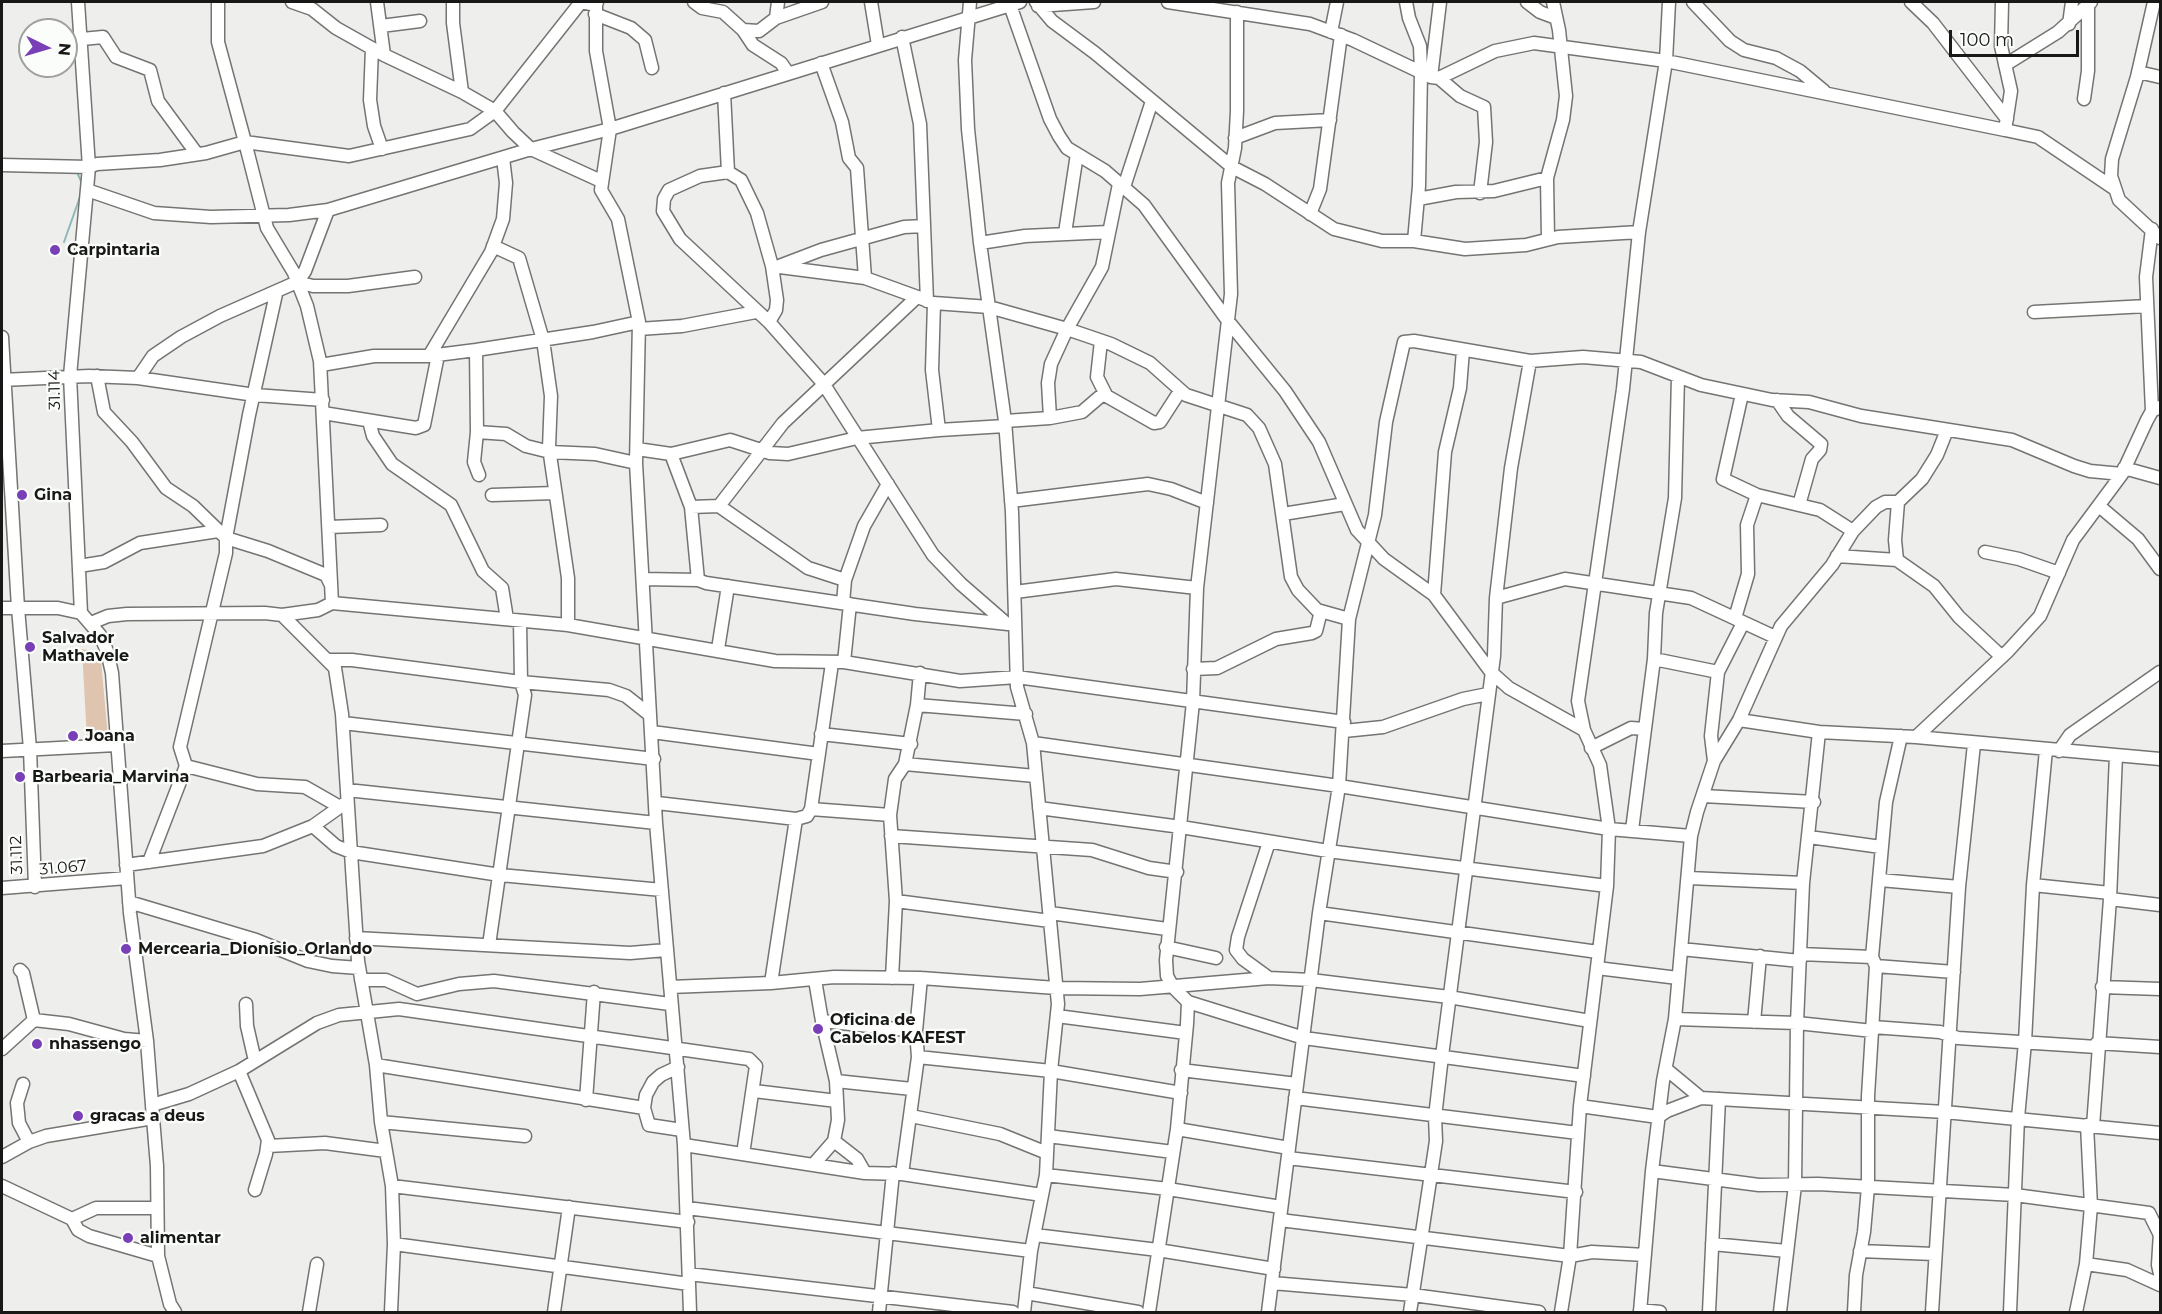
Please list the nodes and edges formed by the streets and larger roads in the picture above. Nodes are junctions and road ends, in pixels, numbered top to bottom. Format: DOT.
graph roads {
  1 [pos="78,2"];
  2 [pos="218,2"];
  3 [pos="292,2"];
  4 [pos="319,2"];
  5 [pos="377,2"];
  6 [pos="453,2"];
  7 [pos="581,2"];
  8 [pos="694,2"];
  9 [pos="778,2"];
  10 [pos="822,2"];
  11 [pos="871,2"];
  12 [pos="970,2"];
  13 [pos="1094,2"];
  14 [pos="1168,2"];
  15 [pos="1337,2"];
  16 [pos="1406,2"];
  17 [pos="1440,2"];
  18 [pos="1527,2"];
  19 [pos="1553,2"];
  20 [pos="1670,2"];
  21 [pos="1693,2"];
  22 [pos="1911,2"];
  23 [pos="2002,2"];
  24 [pos="2072,2"];
  25 [pos="2156,2"];
  26 [pos="1015,3"];
  27 [pos="2090,3"];
  28 [pos="1037,4"];
  29 [pos="596,7"];
  30 [pos="724,7"];
  31 [pos="1232,8"];
  32 [pos="321,16"];
  33 [pos="966,17"];
  34 [pos="776,18"];
  35 [pos="1556,18"];
  36 [pos="420,21"];
  37 [pos="2069,24"];
  38 [pos="381,26"];
  39 [pos="743,30"];
  40 [pos="1336,34"];
  41 [pos="902,37"];
  42 [pos="82,39"];
  43 [pos="878,45"];
  44 [pos="1561,46"];
  45 [pos="372,48"];
  46 [pos="384,55"];
  47 [pos="1666,61"];
  48 [pos="821,63"];
  49 [pos="2005,65"];
  50 [pos="652,68"];
  51 [pos="2138,72"];
  52 [pos="788,73"];
  53 [pos="1430,76"];
  54 [pos="2160,77"];
  55 [pos="1824,91"];
  56 [pos="462,92"];
  57 [pos="724,93"];
  58 [pos="2084,99"];
  59 [pos="1152,101"];
  60 [pos="495,111"];
  61 [pos="1330,120"];
  62 [pos="2006,124"];
  63 [pos="610,129"];
  64 [pos="1235,138"];
  65 [pos="244,142"];
  66 [pos="382,149"];
  67 [pos="531,149"];
  68 [pos="197,154"];
  69 [pos="1077,154"];
  70 [pos="503,158"];
  71 [pos="2,165"];
  72 [pos="89,167"];
  73 [pos="1232,167"];
  74 [pos="728,172"];
  75 [pos="1547,178"];
  76 [pos="601,181"];
  77 [pos="1121,185"];
  78 [pos="2115,189"];
  79 [pos="87,190"];
  80 [pos="1480,193"];
  81 [pos="1418,199"];
  82 [pos="328,210"];
  83 [pos="263,214"];
  84 [pos="1310,214"];
  85 [pos="924,226"];
  86 [pos="1108,232"];
  87 [pos="1639,232"];
  88 [pos="1065,233"];
  89 [pos="2156,233"];
  90 [pos="864,239"];
  91 [pos="1548,239"];
  92 [pos="1414,241"];
  93 [pos="980,243"];
  94 [pos="493,246"];
  95 [pos="774,266"];
  96 [pos="416,277"];
  97 [pos="866,278"];
  98 [pos="297,282"];
  99 [pos="276,294"];
  100 [pos="926,300"];
  101 [pos="2147,306"];
  102 [pos="989,307"];
  103 [pos="756,312"];
  104 [pos="2034,312"];
  105 [pos="1228,321"];
  106 [pos="769,322"];
  107 [pos="639,325"];
  108 [pos="1067,329"];
  109 [pos="2,337"];
  110 [pos="543,340"];
  111 [pos="1101,341"];
  112 [pos="476,350"];
  113 [pos="1463,350"];
  114 [pos="433,356"];
  115 [pos="1626,360"];
  116 [pos="1530,361"];
  117 [pos="321,365"];
  118 [pos="70,376"];
  119 [pos="97,376"];
  120 [pos="1678,377"];
  121 [pos="138,378"];
  122 [pos="3,380"];
  123 [pos="823,382"];
  124 [pos="1180,391"];
  125 [pos="1742,394"];
  126 [pos="255,395"];
  127 [pos="1106,395"];
  128 [pos="323,400"];
  129 [pos="1778,400"];
  130 [pos="1218,405"];
  131 [pos="2156,409"];
  132 [pos="323,413"];
  133 [pos="1050,418"];
  134 [pos="369,421"];
  135 [pos="1005,424"];
  136 [pos="939,429"];
  137 [pos="1947,430"];
  138 [pos="477,432"];
  139 [pos="857,438"];
  140 [pos="638,449"];
  141 [pos="761,450"];
  142 [pos="550,452"];
  143 [pos="671,454"];
  144 [pos="636,463"];
  145 [pos="2123,471"];
  146 [pos="479,475"];
  147 [pos="2160,478"];
  148 [pos="888,484"];
  149 [pos="555,493"];
  150 [pos="492,495"];
  151 [pos="1757,495"];
  152 [pos="1011,501"];
  153 [pos="1898,502"];
  154 [pos="1207,503"];
  155 [pos="1345,504"];
  156 [pos="1799,505"];
  157 [pos="719,506"];
  158 [pos="2099,506"];
  159 [pos="691,507"];
  160 [pos="1283,514"];
  161 [pos="381,525"];
  162 [pos="329,527"];
  163 [pos="1853,531"];
  164 [pos="222,535"];
  165 [pos="1368,541"];
  166 [pos="1985,552"];
  167 [pos="1837,556"];
  168 [pos="1898,560"];
  169 [pos="79,566"];
  170 [pos="2160,569"];
  171 [pos="2059,573"];
  172 [pos="643,579"];
  173 [pos="698,580"];
  174 [pos="845,580"];
  175 [pos="1594,584"];
  176 [pos="332,586"];
  177 [pos="728,586"];
  178 [pos="1197,588"];
  179 [pos="1015,592"];
  180 [pos="1659,593"];
  181 [pos="1434,595"];
  182 [pos="1496,598"];
  183 [pos="332,603"];
  184 [pos="847,603"];
  185 [pos="2,608"];
  186 [pos="18,608"];
  187 [pos="1321,611"];
  188 [pos="81,613"];
  189 [pos="212,615"];
  190 [pos="282,615"];
  191 [pos="507,619"];
  192 [pos="1349,619"];
  193 [pos="520,621"];
  194 [pos="1739,621"];
  195 [pos="91,623"];
  196 [pos="568,625"];
  197 [pos="1011,625"];
  198 [pos="645,637"];
  199 [pos="1775,637"];
  200 [pos="718,649"];
  201 [pos="2002,657"];
  202 [pos="1654,659"];
  203 [pos="329,660"];
  204 [pos="838,662"];
  205 [pos="1193,669"];
  206 [pos="1491,672"];
  207 [pos="1718,672"];
  208 [pos="2160,672"];
  209 [pos="921,673"];
  210 [pos="1017,677"];
  211 [pos="521,682"];
  212 [pos="1488,694"];
  213 [pos="1193,702"];
  214 [pos="916,705"];
  215 [pos="1026,714"];
  216 [pos="650,715"];
  217 [pos="1739,720"];
  218 [pos="343,723"];
  219 [pos="1344,727"];
  220 [pos="1645,729"];
  221 [pos="1584,730"];
  222 [pos="652,732"];
  223 [pos="1819,732"];
  224 [pos="821,734"];
  225 [pos="1901,736"];
  226 [pos="1916,737"];
  227 [pos="517,743"];
  228 [pos="1033,743"];
  229 [pos="910,744"];
  230 [pos="1974,744"];
  231 [pos="116,745"];
  232 [pos="1591,748"];
  233 [pos="30,749"];
  234 [pos="2046,750"];
  235 [pos="2,751"];
  236 [pos="2059,751"];
  237 [pos="819,754"];
  238 [pos="2116,755"];
  239 [pos="654,759"];
  240 [pos="2160,759"];
  241 [pos="1714,761"];
  242 [pos="905,764"];
  243 [pos="1186,765"];
  244 [pos="186,766"];
  245 [pos="1035,776"];
  246 [pos="1339,786"];
  247 [pos="1703,796"];
  248 [pos="345,799"];
  249 [pos="1814,802"];
  250 [pos="657,803"];
  251 [pos="508,806"];
  252 [pos="1039,808"];
  253 [pos="1474,808"];
  254 [pos="811,809"];
  255 [pos="890,815"];
  256 [pos="796,819"];
  257 [pos="656,823"];
  258 [pos="313,826"];
  259 [pos="1181,827"];
  260 [pos="1609,829"];
  261 [pos="1632,830"];
  262 [pos="891,836"];
  263 [pos="1691,836"];
  264 [pos="1809,837"];
  265 [pos="1269,842"];
  266 [pos="1881,847"];
  267 [pos="1044,848"];
  268 [pos="1328,851"];
  269 [pos="351,852"];
  270 [pos="149,862"];
  271 [pos="126,865"];
  272 [pos="1465,869"];
  273 [pos="1177,872"];
  274 [pos="500,875"];
  275 [pos="127,878"];
  276 [pos="1689,878"];
  277 [pos="1880,880"];
  278 [pos="1803,883"];
  279 [pos="2033,885"];
  280 [pos="1607,886"];
  281 [pos="35,887"];
  282 [pos="1959,887"];
  283 [pos="2,888"];
  284 [pos="662,890"];
  285 [pos="2110,896"];
  286 [pos="896,901"];
  287 [pos="129,902"];
  288 [pos="2160,905"];
  289 [pos="1319,913"];
  290 [pos="1050,917"];
  291 [pos="1167,929"];
  292 [pos="1458,931"];
  293 [pos="356,938"];
  294 [pos="489,945"];
  295 [pos="1166,947"];
  296 [pos="1681,949"];
  297 [pos="666,950"];
  298 [pos="1598,952"];
  299 [pos="1760,956"];
  300 [pos="1800,957"];
  301 [pos="1216,958"];
  302 [pos="1874,962"];
  303 [pos="1597,968"];
  304 [pos="20,970"];
  305 [pos="1954,972"];
  306 [pos="360,974"];
  307 [pos="892,978"];
  308 [pos="921,978"];
  309 [pos="1269,978"];
  310 [pos="1678,978"];
  311 [pos="815,980"];
  312 [pos="1311,980"];
  313 [pos="771,983"];
  314 [pos="670,987"];
  315 [pos="1173,987"];
  316 [pos="2102,987"];
  317 [pos="1056,988"];
  318 [pos="2160,989"];
  319 [pos="594,992"];
  320 [pos="417,994"];
  321 [pos="1449,997"];
  322 [pos="1188,1002"];
  323 [pos="246,1004"];
  324 [pos="670,1004"];
  325 [pos="365,1011"];
  326 [pos="414,1011"];
  327 [pos="1057,1016"];
  328 [pos="1675,1019"];
  329 [pos="33,1020"];
  330 [pos="822,1021"];
  331 [pos="1590,1021"];
  332 [pos="1754,1022"];
  333 [pos="1797,1023"];
  334 [pos="1873,1029"];
  335 [pos="916,1031"];
  336 [pos="1186,1033"];
  337 [pos="1949,1035"];
  338 [pos="592,1038"];
  339 [pos="1304,1038"];
  340 [pos="147,1041"];
  341 [pos="2025,1042"];
  342 [pos="2097,1045"];
  343 [pos="2160,1047"];
  344 [pos="2,1049"];
  345 [pos="677,1050"];
  346 [pos="1442,1056"];
  347 [pos="918,1057"];
  348 [pos="255,1061"];
  349 [pos="376,1065"];
  350 [pos="678,1067"];
  351 [pos="1666,1069"];
  352 [pos="1181,1070"];
  353 [pos="239,1071"];
  354 [pos="1051,1071"];
  355 [pos="1584,1076"];
  356 [pos="836,1081"];
  357 [pos="23,1084"];
  358 [pos="1297,1084"];
  359 [pos="912,1089"];
  360 [pos="754,1091"];
  361 [pos="1180,1093"];
  362 [pos="1295,1098"];
  363 [pos="1701,1098"];
  364 [pos="1719,1099"];
  365 [pos="586,1100"];
  366 [pos="837,1101"];
  367 [pos="1798,1104"];
  368 [pos="1580,1106"];
  369 [pos="644,1108"];
  370 [pos="1869,1108"];
  371 [pos="153,1112"];
  372 [pos="1945,1112"];
  373 [pos="911,1116"];
  374 [pos="1435,1117"];
  375 [pos="1658,1117"];
  376 [pos="2018,1118"];
  377 [pos="381,1122"];
  378 [pos="2090,1126"];
  379 [pos="1177,1129"];
  380 [pos="682,1130"];
  381 [pos="1578,1133"];
  382 [pos="2160,1133"];
  383 [pos="525,1136"];
  384 [pos="1048,1136"];
  385 [pos="834,1141"];
  386 [pos="28,1142"];
  387 [pos="684,1145"];
  388 [pos="268,1146"];
  389 [pos="386,1151"];
  390 [pos="1173,1152"];
  391 [pos="1047,1153"];
  392 [pos="1288,1153"];
  393 [pos="743,1154"];
  394 [pos="2,1157"];
  395 [pos="813,1165"];
  396 [pos="1652,1171"];
  397 [pos="865,1173"];
  398 [pos="897,1174"];
  399 [pos="1046,1175"];
  400 [pos="1431,1176"];
  401 [pos="1716,1181"];
  402 [pos="1795,1185"];
  403 [pos="2,1186"];
  404 [pos="392,1186"];
  405 [pos="1868,1187"];
  406 [pos="1168,1189"];
  407 [pos="255,1190"];
  408 [pos="1940,1191"];
  409 [pos="1576,1192"];
  410 [pos="1042,1195"];
  411 [pos="2015,1195"];
  412 [pos="2091,1206"];
  413 [pos="569,1207"];
  414 [pos="157,1208"];
  415 [pos="687,1208"];
  416 [pos="1281,1214"];
  417 [pos="72,1219"];
  418 [pos="688,1222"];
  419 [pos="2160,1234"];
  420 [pos="889,1235"];
  421 [pos="1035,1235"];
  422 [pos="1421,1236"];
  423 [pos="394,1244"];
  424 [pos="1712,1244"];
  425 [pos="1158,1250"];
  426 [pos="1031,1251"];
  427 [pos="1786,1251"];
  428 [pos="1860,1251"];
  429 [pos="1934,1254"];
  430 [pos="1645,1255"];
  431 [pos="158,1256"];
  432 [pos="1570,1256"];
  433 [pos="317,1264"];
  434 [pos="2086,1264"];
  435 [pos="560,1268"];
  436 [pos="1274,1269"];
  437 [pos="2160,1274"];
  438 [pos="689,1279"];
  439 [pos="1272,1283"];
  440 [pos="2160,1285"];
  441 [pos="1026,1293"];
  442 [pos="1413,1295"];
  443 [pos="881,1299"];
  444 [pos="1640,1311"];
  445 [pos="175,1312"];
  446 [pos="309,1312"];
  447 [pos="391,1312"];
  448 [pos="405,1312"];
  449 [pos="554,1312"];
  450 [pos="690,1312"];
  451 [pos="879,1312"];
  452 [pos="1013,1312"];
  453 [pos="1024,1312"];
  454 [pos="1138,1312"];
  455 [pos="1149,1312"];
  456 [pos="1268,1312"];
  457 [pos="1410,1312"];
  458 [pos="1539,1312"];
  459 [pos="1561,1312"];
  460 [pos="1660,1312"];
  461 [pos="1709,1312"];
  462 [pos="1780,1312"];
  463 [pos="1854,1312"];
  464 [pos="1932,1312"];
  465 [pos="2010,1312"];
  466 [pos="2076,1312"];
  1 -- 42 [label="street, 31.114"];
  2 -- 65 [label="street"];
  3 -- 32 [label="street"];
  4 -- 32 [label="street"];
  5 -- 38 [label="street"];
  6 -- 56 [label="street"];
  7 -- 29 [label="street"];
  7 -- 60 [label="street"];
  8 -- 30 [label="street"];
  9 -- 34 [label="street"];
  10 -- 34 [label="street"];
  11 -- 43 [label="street"];
  12 -- 33 [label="street"];
  13 -- 28 [label="street"];
  14 -- 31 [label="street"];
  15 -- 40 [label="street"];
  16 -- 53 [label="street"];
  17 -- 53 [label="street"];
  18 -- 35 [label="street"];
  19 -- 35 [label="street"];
  20 -- 47 [label="street"];
  21 -- 55 [label="street"];
  22 -- 62 [label="street"];
  23 -- 49 [label="street"];
  24 -- 37 [label="street"];
  25 -- 51 [label="street"];
  26 -- 33 [label="street"];
  26 -- 69 [label="street"];
  27 -- 37 [label="street"];
  27 -- 58 [label="street"];
  28 -- 59 [label="street"];
  29 -- 50 [label="street"];
  29 -- 63 [label="street"];
  30 -- 39 [label="street"];
  31 -- 40 [label="street"];
  31 -- 64 [label="street"];
  32 -- 45 [label="street"];
  33 -- 41 [label="street"];
  33 -- 93 [label="street"];
  34 -- 39 [label="street"];
  35 -- 44 [label="street"];
  36 -- 38 [label="street"];
  37 -- 49 [label="street"];
  38 -- 46 [label="street"];
  39 -- 52 [label="street"];
  40 -- 53 [label="street"];
  40 -- 61 [label="street"];
  41 -- 43 [label="street"];
  41 -- 85 [label="street"];
  42 -- 68 [label="street"];
  42 -- 72 [label="street, 31.114"];
  43 -- 48 [label="street"];
  44 -- 47 [label="street"];
  44 -- 53 [label="street"];
  44 -- 75 [label="street"];
  45 -- 46 [label="street"];
  45 -- 66 [label="street"];
  46 -- 56 [label="street"];
  47 -- 55 [label="street"];
  47 -- 87 [label="street"];
  48 -- 52 [label="street"];
  48 -- 90 [label="street"];
  49 -- 62 [label="street"];
  51 -- 54 [label="street"];
  51 -- 78 [label="street"];
  52 -- 57 [label="street"];
  53 -- 80 [label="street"];
  53 -- 81 [label="street"];
  55 -- 62 [label="street"];
  56 -- 60 [label="street"];
  57 -- 63 [label="street"];
  57 -- 74 [label="street"];
  59 -- 73 [label="street"];
  59 -- 77 [label="street"];
  60 -- 66 [label="street"];
  60 -- 67 [label="street"];
  61 -- 64 [label="street"];
  61 -- 84 [label="street"];
  62 -- 78 [label="street"];
  63 -- 67 [label="street"];
  63 -- 76 [label="street"];
  64 -- 73 [label="street"];
  65 -- 66 [label="street"];
  65 -- 68 [label="street"];
  65 -- 83 [label="street"];
  67 -- 70 [label="street"];
  67 -- 76 [label="street"];
  68 -- 72 [label="street"];
  69 -- 77 [label="street"];
  69 -- 88 [label="street"];
  70 -- 82 [label="street"];
  70 -- 94 [label="street"];
  71 -- 72 [label="street"];
  72 -- 79 [label="street, 31.114"];
  73 -- 84 [label="street"];
  73 -- 105 [label="street"];
  74 -- 95 [label="street"];
  74 -- 103 [label="street"];
  75 -- 80 [label="street"];
  75 -- 91 [label="street"];
  76 -- 107 [label="street"];
  77 -- 86 [label="street"];
  77 -- 105 [label="street"];
  78 -- 89 [label="street"];
  79 -- 83 [label="street"];
  79 -- 118 [label="street, 31.114"];
  80 -- 81 [label="street"];
  81 -- 92 [label="street"];
  82 -- 83 [label="street"];
  82 -- 98 [label="street"];
  83 -- 98 [label="street"];
  84 -- 92 [label="street"];
  85 -- 90 [label="street"];
  85 -- 100 [label="street"];
  86 -- 88 [label="street"];
  86 -- 108 [label="street"];
  87 -- 91 [label="street"];
  87 -- 115 [label="street"];
  88 -- 93 [label="street"];
  89 -- 101 [label="street"];
  90 -- 95 [label="street"];
  90 -- 97 [label="street"];
  91 -- 92 [label="street"];
  93 -- 102 [label="street"];
  94 -- 110 [label="street"];
  94 -- 114 [label="street"];
  95 -- 97 [label="street"];
  95 -- 106 [label="street"];
  96 -- 98 [label="street"];
  97 -- 100 [label="street"];
  98 -- 99 [label="street"];
  98 -- 117 [label="street"];
  99 -- 121 [label="street"];
  99 -- 126 [label="street"];
  100 -- 102 [label="street"];
  100 -- 123 [label="street"];
  100 -- 136 [label="street"];
  101 -- 104 [label="street"];
  101 -- 131 [label="street"];
  102 -- 108 [label="street"];
  102 -- 135 [label="street"];
  103 -- 106 [label="street"];
  103 -- 107 [label="street"];
  105 -- 130 [label="street"];
  105 -- 155 [label="street"];
  106 -- 123 [label="street"];
  107 -- 110 [label="street"];
  107 -- 140 [label="street"];
  108 -- 111 [label="street"];
  108 -- 133 [label="street"];
  109 -- 122 [label="street, 31.112"];
  110 -- 112 [label="street"];
  110 -- 142 [label="street"];
  111 -- 124 [label="street"];
  111 -- 127 [label="street"];
  112 -- 114 [label="street"];
  112 -- 138 [label="street"];
  113 -- 116 [label="street"];
  113 -- 165 [label="street"];
  113 -- 181 [label="street"];
  114 -- 117 [label="street"];
  114 -- 134 [label="street"];
  115 -- 116 [label="street"];
  115 -- 120 [label="street"];
  115 -- 175 [label="street"];
  116 -- 182 [label="street"];
  117 -- 128 [label="street"];
  118 -- 119 [label="street"];
  118 -- 122 [label="street"];
  118 -- 169 [label="street, 31.114"];
  119 -- 121 [label="street"];
  119 -- 164 [label="street"];
  120 -- 125 [label="street"];
  120 -- 180 [label="street"];
  121 -- 126 [label="street"];
  122 -- 186 [label="street, 31.112"];
  123 -- 139 [label="street"];
  123 -- 141 [label="street"];
  124 -- 127 [label="street"];
  124 -- 130 [label="street"];
  125 -- 129 [label="street"];
  125 -- 151 [label="street"];
  126 -- 128 [label="street"];
  126 -- 164 [label="street"];
  127 -- 133 [label="street"];
  128 -- 132 [label="street"];
  129 -- 137 [label="street"];
  129 -- 156 [label="street"];
  130 -- 154 [label="street"];
  130 -- 160 [label="street"];
  131 -- 145 [label="street"];
  132 -- 134 [label="street"];
  132 -- 162 [label="street"];
  133 -- 135 [label="street"];
  134 -- 191 [label="street"];
  135 -- 136 [label="street"];
  135 -- 152 [label="street"];
  136 -- 139 [label="street"];
  137 -- 145 [label="street"];
  137 -- 153 [label="street"];
  138 -- 142 [label="street"];
  138 -- 146 [label="street"];
  139 -- 141 [label="street"];
  139 -- 148 [label="street"];
  140 -- 143 [label="street"];
  140 -- 144 [label="street"];
  141 -- 143 [label="street"];
  141 -- 157 [label="street"];
  142 -- 144 [label="street"];
  142 -- 149 [label="street"];
  143 -- 159 [label="street"];
  144 -- 172 [label="street"];
  145 -- 147 [label="street"];
  145 -- 158 [label="street"];
  148 -- 174 [label="street"];
  148 -- 197 [label="street"];
  149 -- 150 [label="street"];
  149 -- 196 [label="street"];
  151 -- 156 [label="street"];
  151 -- 194 [label="street"];
  152 -- 154 [label="street"];
  152 -- 179 [label="street"];
  153 -- 163 [label="street"];
  153 -- 168 [label="street"];
  154 -- 178 [label="street"];
  155 -- 160 [label="street"];
  155 -- 165 [label="street"];
  156 -- 163 [label="street"];
  157 -- 159 [label="street"];
  157 -- 174 [label="street"];
  158 -- 170 [label="street"];
  158 -- 171 [label="street"];
  159 -- 173 [label="street"];
  160 -- 187 [label="street"];
  161 -- 162 [label="street"];
  162 -- 176 [label="street"];
  163 -- 167 [label="street"];
  164 -- 169 [label="street"];
  164 -- 176 [label="street"];
  164 -- 189 [label="street"];
  165 -- 181 [label="street"];
  165 -- 192 [label="street"];
  166 -- 171 [label="street"];
  167 -- 168 [label="street"];
  167 -- 199 [label="street"];
  168 -- 201 [label="street"];
  169 -- 188 [label="street, 31.114"];
  171 -- 201 [label="street"];
  172 -- 173 [label="street"];
  172 -- 198 [label="street"];
  173 -- 177 [label="street"];
  174 -- 184 [label="street"];
  175 -- 180 [label="street"];
  175 -- 182 [label="street"];
  175 -- 221 [label="street"];
  176 -- 183 [label="street"];
  177 -- 184 [label="street"];
  177 -- 200 [label="street"];
  178 -- 179 [label="street"];
  178 -- 205 [label="street"];
  179 -- 197 [label="street"];
  180 -- 194 [label="street"];
  180 -- 202 [label="street"];
  181 -- 206 [label="street"];
  182 -- 206 [label="street"];
  183 -- 190 [label="street"];
  183 -- 191 [label="street"];
  184 -- 197 [label="street"];
  184 -- 204 [label="street"];
  185 -- 186 [label="street"];
  186 -- 188 [label="street"];
  186 -- 233 [label="street, 31.112"];
  187 -- 192 [label="street"];
  187 -- 205 [label="street"];
  188 -- 195 [label="street"];
  189 -- 190 [label="street"];
  189 -- 195 [label="street"];
  189 -- 244 [label="street"];
  190 -- 203 [label="street"];
  191 -- 193 [label="street"];
  192 -- 219 [label="street"];
  193 -- 196 [label="street"];
  193 -- 211 [label="street"];
  194 -- 199 [label="street"];
  194 -- 207 [label="street"];
  195 -- 231 [label="street"];
  196 -- 198 [label="street"];
  197 -- 210 [label="street"];
  198 -- 200 [label="street"];
  198 -- 216 [label="street"];
  199 -- 217 [label="street"];
  200 -- 204 [label="street"];
  201 -- 226 [label="street"];
  202 -- 207 [label="street"];
  202 -- 220 [label="street"];
  203 -- 211 [label="street"];
  203 -- 218 [label="street"];
  204 -- 209 [label="street"];
  204 -- 224 [label="street"];
  205 -- 213 [label="street"];
  206 -- 212 [label="street"];
  206 -- 221 [label="street"];
  207 -- 241 [label="street"];
  208 -- 236 [label="street"];
  209 -- 210 [label="street"];
  209 -- 214 [label="street"];
  210 -- 213 [label="street"];
  210 -- 215 [label="street"];
  211 -- 216 [label="street"];
  211 -- 227 [label="street"];
  212 -- 219 [label="street"];
  212 -- 253 [label="street"];
  213 -- 219 [label="street"];
  213 -- 243 [label="street"];
  214 -- 215 [label="street"];
  214 -- 229 [label="street"];
  215 -- 228 [label="street"];
  216 -- 222 [label="street"];
  217 -- 223 [label="street"];
  217 -- 241 [label="street"];
  218 -- 227 [label="street"];
  218 -- 248 [label="street"];
  219 -- 246 [label="street"];
  220 -- 232 [label="street"];
  220 -- 261 [label="street"];
  221 -- 232 [label="street"];
  222 -- 237 [label="street"];
  222 -- 239 [label="street"];
  223 -- 225 [label="street"];
  223 -- 249 [label="street"];
  224 -- 229 [label="street"];
  224 -- 237 [label="street"];
  225 -- 226 [label="street"];
  225 -- 266 [label="street"];
  226 -- 230 [label="street"];
  227 -- 239 [label="street"];
  227 -- 251 [label="street"];
  228 -- 243 [label="street"];
  228 -- 245 [label="street"];
  229 -- 242 [label="street"];
  230 -- 234 [label="street"];
  230 -- 282 [label="street"];
  231 -- 233 [label="street"];
  231 -- 271 [label="street"];
  232 -- 260 [label="street"];
  233 -- 235 [label="street"];
  233 -- 281 [label="street, 31.112"];
  234 -- 236 [label="street"];
  234 -- 279 [label="street"];
  236 -- 238 [label="street"];
  237 -- 254 [label="street"];
  238 -- 240 [label="street"];
  238 -- 285 [label="street"];
  239 -- 250 [label="street"];
  241 -- 247 [label="street"];
  242 -- 245 [label="street"];
  242 -- 255 [label="street"];
  243 -- 246 [label="street"];
  243 -- 259 [label="street"];
  244 -- 248 [label="street"];
  244 -- 270 [label="street"];
  245 -- 252 [label="street"];
  246 -- 253 [label="street"];
  246 -- 268 [label="street"];
  247 -- 249 [label="street"];
  247 -- 263 [label="street"];
  248 -- 251 [label="street"];
  248 -- 258 [label="street"];
  248 -- 269 [label="street"];
  249 -- 264 [label="street"];
  250 -- 256 [label="street"];
  250 -- 257 [label="street"];
  251 -- 257 [label="street"];
  251 -- 274 [label="street"];
  252 -- 259 [label="street"];
  252 -- 267 [label="street"];
  253 -- 260 [label="street"];
  253 -- 272 [label="street"];
  254 -- 255 [label="street"];
  254 -- 256 [label="street"];
  255 -- 262 [label="street"];
  256 -- 313 [label="street"];
  257 -- 284 [label="street"];
  258 -- 269 [label="street"];
  258 -- 270 [label="street"];
  259 -- 265 [label="street"];
  259 -- 273 [label="street"];
  260 -- 261 [label="street"];
  260 -- 280 [label="street"];
  261 -- 263 [label="street"];
  262 -- 267 [label="street"];
  262 -- 286 [label="street"];
  263 -- 276 [label="street"];
  264 -- 266 [label="street"];
  264 -- 278 [label="street"];
  265 -- 268 [label="street"];
  265 -- 309 [label="street"];
  266 -- 277 [label="street"];
  267 -- 273 [label="street"];
  267 -- 290 [label="street"];
  268 -- 272 [label="street"];
  268 -- 289 [label="street"];
  269 -- 274 [label="street"];
  269 -- 293 [label="street"];
  270 -- 271 [label="street"];
  271 -- 275 [label="street"];
  272 -- 280 [label="street"];
  272 -- 292 [label="street"];
  273 -- 291 [label="street"];
  274 -- 284 [label="street"];
  274 -- 294 [label="street"];
  275 -- 281 [label="street, 31.067"];
  275 -- 287 [label="street"];
  276 -- 278 [label="street"];
  276 -- 296 [label="street"];
  277 -- 282 [label="street"];
  277 -- 302 [label="street"];
  278 -- 300 [label="street"];
  279 -- 285 [label="street"];
  279 -- 341 [label="street"];
  280 -- 298 [label="street"];
  281 -- 283 [label="street, 31.067"];
  282 -- 305 [label="street"];
  284 -- 297 [label="street"];
  285 -- 288 [label="street"];
  285 -- 316 [label="street"];
  286 -- 290 [label="street"];
  286 -- 307 [label="street"];
  287 -- 306 [label="street"];
  287 -- 340 [label="street"];
  289 -- 292 [label="street"];
  289 -- 312 [label="street"];
  290 -- 291 [label="street"];
  290 -- 317 [label="street"];
  291 -- 295 [label="street"];
  292 -- 298 [label="street"];
  292 -- 321 [label="street"];
  293 -- 294 [label="street"];
  293 -- 306 [label="street"];
  294 -- 297 [label="street"];
  295 -- 301 [label="street"];
  295 -- 315 [label="street"];
  296 -- 299 [label="street"];
  296 -- 310 [label="street"];
  297 -- 314 [label="street"];
  298 -- 303 [label="street"];
  299 -- 300 [label="street"];
  299 -- 332 [label="street"];
  300 -- 302 [label="street"];
  300 -- 333 [label="street"];
  302 -- 305 [label="street"];
  302 -- 334 [label="street"];
  303 -- 310 [label="street"];
  303 -- 331 [label="street"];
  304 -- 329 [label="street"];
  305 -- 337 [label="street"];
  306 -- 320 [label="street"];
  306 -- 325 [label="street"];
  307 -- 308 [label="street"];
  307 -- 311 [label="street"];
  308 -- 317 [label="street"];
  308 -- 335 [label="street"];
  309 -- 312 [label="street"];
  309 -- 315 [label="street"];
  310 -- 328 [label="street"];
  311 -- 313 [label="street"];
  311 -- 330 [label="street"];
  312 -- 321 [label="street"];
  312 -- 339 [label="street"];
  313 -- 314 [label="street"];
  314 -- 324 [label="street"];
  315 -- 317 [label="street"];
  315 -- 322 [label="street"];
  316 -- 318 [label="street"];
  316 -- 342 [label="street"];
  317 -- 327 [label="street"];
  319 -- 320 [label="street"];
  319 -- 324 [label="street"];
  319 -- 338 [label="street"];
  320 -- 326 [label="street"];
  321 -- 331 [label="street"];
  321 -- 346 [label="street"];
  322 -- 336 [label="street"];
  322 -- 339 [label="street"];
  323 -- 348 [label="street"];
  324 -- 345 [label="street"];
  325 -- 326 [label="street"];
  325 -- 348 [label="street"];
  325 -- 349 [label="street"];
  326 -- 338 [label="street"];
  327 -- 336 [label="street"];
  327 -- 354 [label="street"];
  328 -- 332 [label="street"];
  328 -- 351 [label="street"];
  329 -- 340 [label="street"];
  329 -- 344 [label="street"];
  330 -- 335 [label="street"];
  330 -- 356 [label="street"];
  331 -- 355 [label="street"];
  332 -- 333 [label="street"];
  333 -- 334 [label="street"];
  333 -- 367 [label="street"];
  334 -- 337 [label="street"];
  334 -- 370 [label="street"];
  335 -- 347 [label="street"];
  336 -- 352 [label="street"];
  337 -- 341 [label="street"];
  337 -- 372 [label="street"];
  338 -- 345 [label="street"];
  338 -- 365 [label="street"];
  339 -- 346 [label="street"];
  339 -- 358 [label="street"];
  340 -- 371 [label="street"];
  341 -- 342 [label="street"];
  341 -- 376 [label="street"];
  342 -- 343 [label="street"];
  342 -- 378 [label="street"];
  345 -- 350 [label="street"];
  345 -- 360 [label="street"];
  346 -- 355 [label="street"];
  346 -- 374 [label="street"];
  347 -- 354 [label="street"];
  347 -- 359 [label="street"];
  348 -- 353 [label="street"];
  349 -- 365 [label="street"];
  349 -- 377 [label="street"];
  350 -- 369 [label="street"];
  350 -- 380 [label="street"];
  351 -- 363 [label="street"];
  351 -- 375 [label="street"];
  352 -- 358 [label="street"];
  352 -- 361 [label="street"];
  353 -- 371 [label="street"];
  353 -- 388 [label="street"];
  354 -- 361 [label="street"];
  354 -- 384 [label="street"];
  355 -- 368 [label="street"];
  356 -- 359 [label="street"];
  356 -- 366 [label="street"];
  357 -- 386 [label="street"];
  358 -- 362 [label="street"];
  359 -- 373 [label="street"];
  360 -- 366 [label="street"];
  360 -- 393 [label="street"];
  361 -- 379 [label="street"];
  362 -- 374 [label="street"];
  362 -- 392 [label="street"];
  363 -- 364 [label="street"];
  363 -- 375 [label="street"];
  364 -- 367 [label="street"];
  364 -- 401 [label="street"];
  365 -- 369 [label="street"];
  366 -- 385 [label="street"];
  367 -- 370 [label="street"];
  367 -- 402 [label="street"];
  368 -- 375 [label="street"];
  368 -- 381 [label="street"];
  369 -- 380 [label="street"];
  370 -- 372 [label="street"];
  370 -- 405 [label="street"];
  371 -- 386 [label="street"];
  371 -- 414 [label="street"];
  372 -- 376 [label="street"];
  372 -- 408 [label="street"];
  373 -- 391 [label="street"];
  373 -- 398 [label="street"];
  374 -- 381 [label="street"];
  374 -- 400 [label="street"];
  375 -- 396 [label="street"];
  376 -- 378 [label="street"];
  376 -- 411 [label="street"];
  377 -- 383 [label="street"];
  377 -- 389 [label="street"];
  378 -- 382 [label="street"];
  378 -- 412 [label="street"];
  379 -- 390 [label="street"];
  379 -- 392 [label="street"];
  380 -- 387 [label="street"];
  381 -- 409 [label="street"];
  384 -- 390 [label="street"];
  384 -- 391 [label="street"];
  385 -- 395 [label="street"];
  385 -- 397 [label="street"];
  386 -- 394 [label="street"];
  387 -- 393 [label="street"];
  387 -- 415 [label="street"];
  388 -- 389 [label="street"];
  388 -- 407 [label="street"];
  389 -- 404 [label="street"];
  390 -- 406 [label="street"];
  391 -- 399 [label="street"];
  392 -- 400 [label="street"];
  392 -- 416 [label="street"];
  393 -- 395 [label="street"];
  395 -- 397 [label="street"];
  396 -- 401 [label="street"];
  396 -- 430 [label="street"];
  397 -- 398 [label="street"];
  398 -- 410 [label="street"];
  398 -- 420 [label="street"];
  399 -- 406 [label="street"];
  399 -- 410 [label="street"];
  400 -- 409 [label="street"];
  400 -- 422 [label="street"];
  401 -- 402 [label="street"];
  401 -- 424 [label="street"];
  402 -- 405 [label="street"];
  402 -- 427 [label="street"];
  403 -- 417 [label="street"];
  404 -- 413 [label="street"];
  404 -- 423 [label="street"];
  405 -- 408 [label="street"];
  405 -- 428 [label="street"];
  406 -- 416 [label="street"];
  406 -- 425 [label="street"];
  408 -- 411 [label="street"];
  408 -- 429 [label="street"];
  409 -- 432 [label="street"];
  410 -- 421 [label="street"];
  411 -- 412 [label="street"];
  411 -- 465 [label="street"];
  412 -- 419 [label="street"];
  412 -- 434 [label="street"];
  413 -- 418 [label="street"];
  413 -- 435 [label="street"];
  414 -- 417 [label="street"];
  414 -- 431 [label="street"];
  415 -- 418 [label="street"];
  415 -- 420 [label="street"];
  416 -- 422 [label="street"];
  416 -- 436 [label="street"];
  417 -- 431 [label="street"];
  418 -- 438 [label="street"];
  419 -- 437 [label="street"];
  420 -- 426 [label="street"];
  420 -- 443 [label="street"];
  421 -- 425 [label="street"];
  421 -- 426 [label="street"];
  422 -- 432 [label="street"];
  422 -- 442 [label="street"];
  423 -- 435 [label="street"];
  423 -- 447 [label="street"];
  424 -- 427 [label="street"];
  424 -- 461 [label="street"];
  425 -- 436 [label="street"];
  425 -- 455 [label="street"];
  426 -- 441 [label="street"];
  427 -- 462 [label="street"];
  428 -- 429 [label="street"];
  428 -- 463 [label="street"];
  429 -- 464 [label="street"];
  430 -- 432 [label="street"];
  430 -- 444 [label="street"];
  431 -- 445 [label="street"];
  432 -- 459 [label="street"];
  433 -- 446 [label="street"];
  434 -- 440 [label="street"];
  434 -- 466 [label="street"];
  435 -- 438 [label="street"];
  435 -- 449 [label="street"];
  436 -- 439 [label="street"];
  438 -- 443 [label="street"];
  438 -- 450 [label="street"];
  439 -- 442 [label="street"];
  439 -- 456 [label="street"];
  441 -- 453 [label="street"];
  441 -- 454 [label="street"];
  442 -- 457 [label="street"];
  442 -- 458 [label="street"];
  443 -- 451 [label="street"];
  443 -- 452 [label="street"];
  444 -- 460 [label="street"];
  447 -- 448 [label="street"];
}
